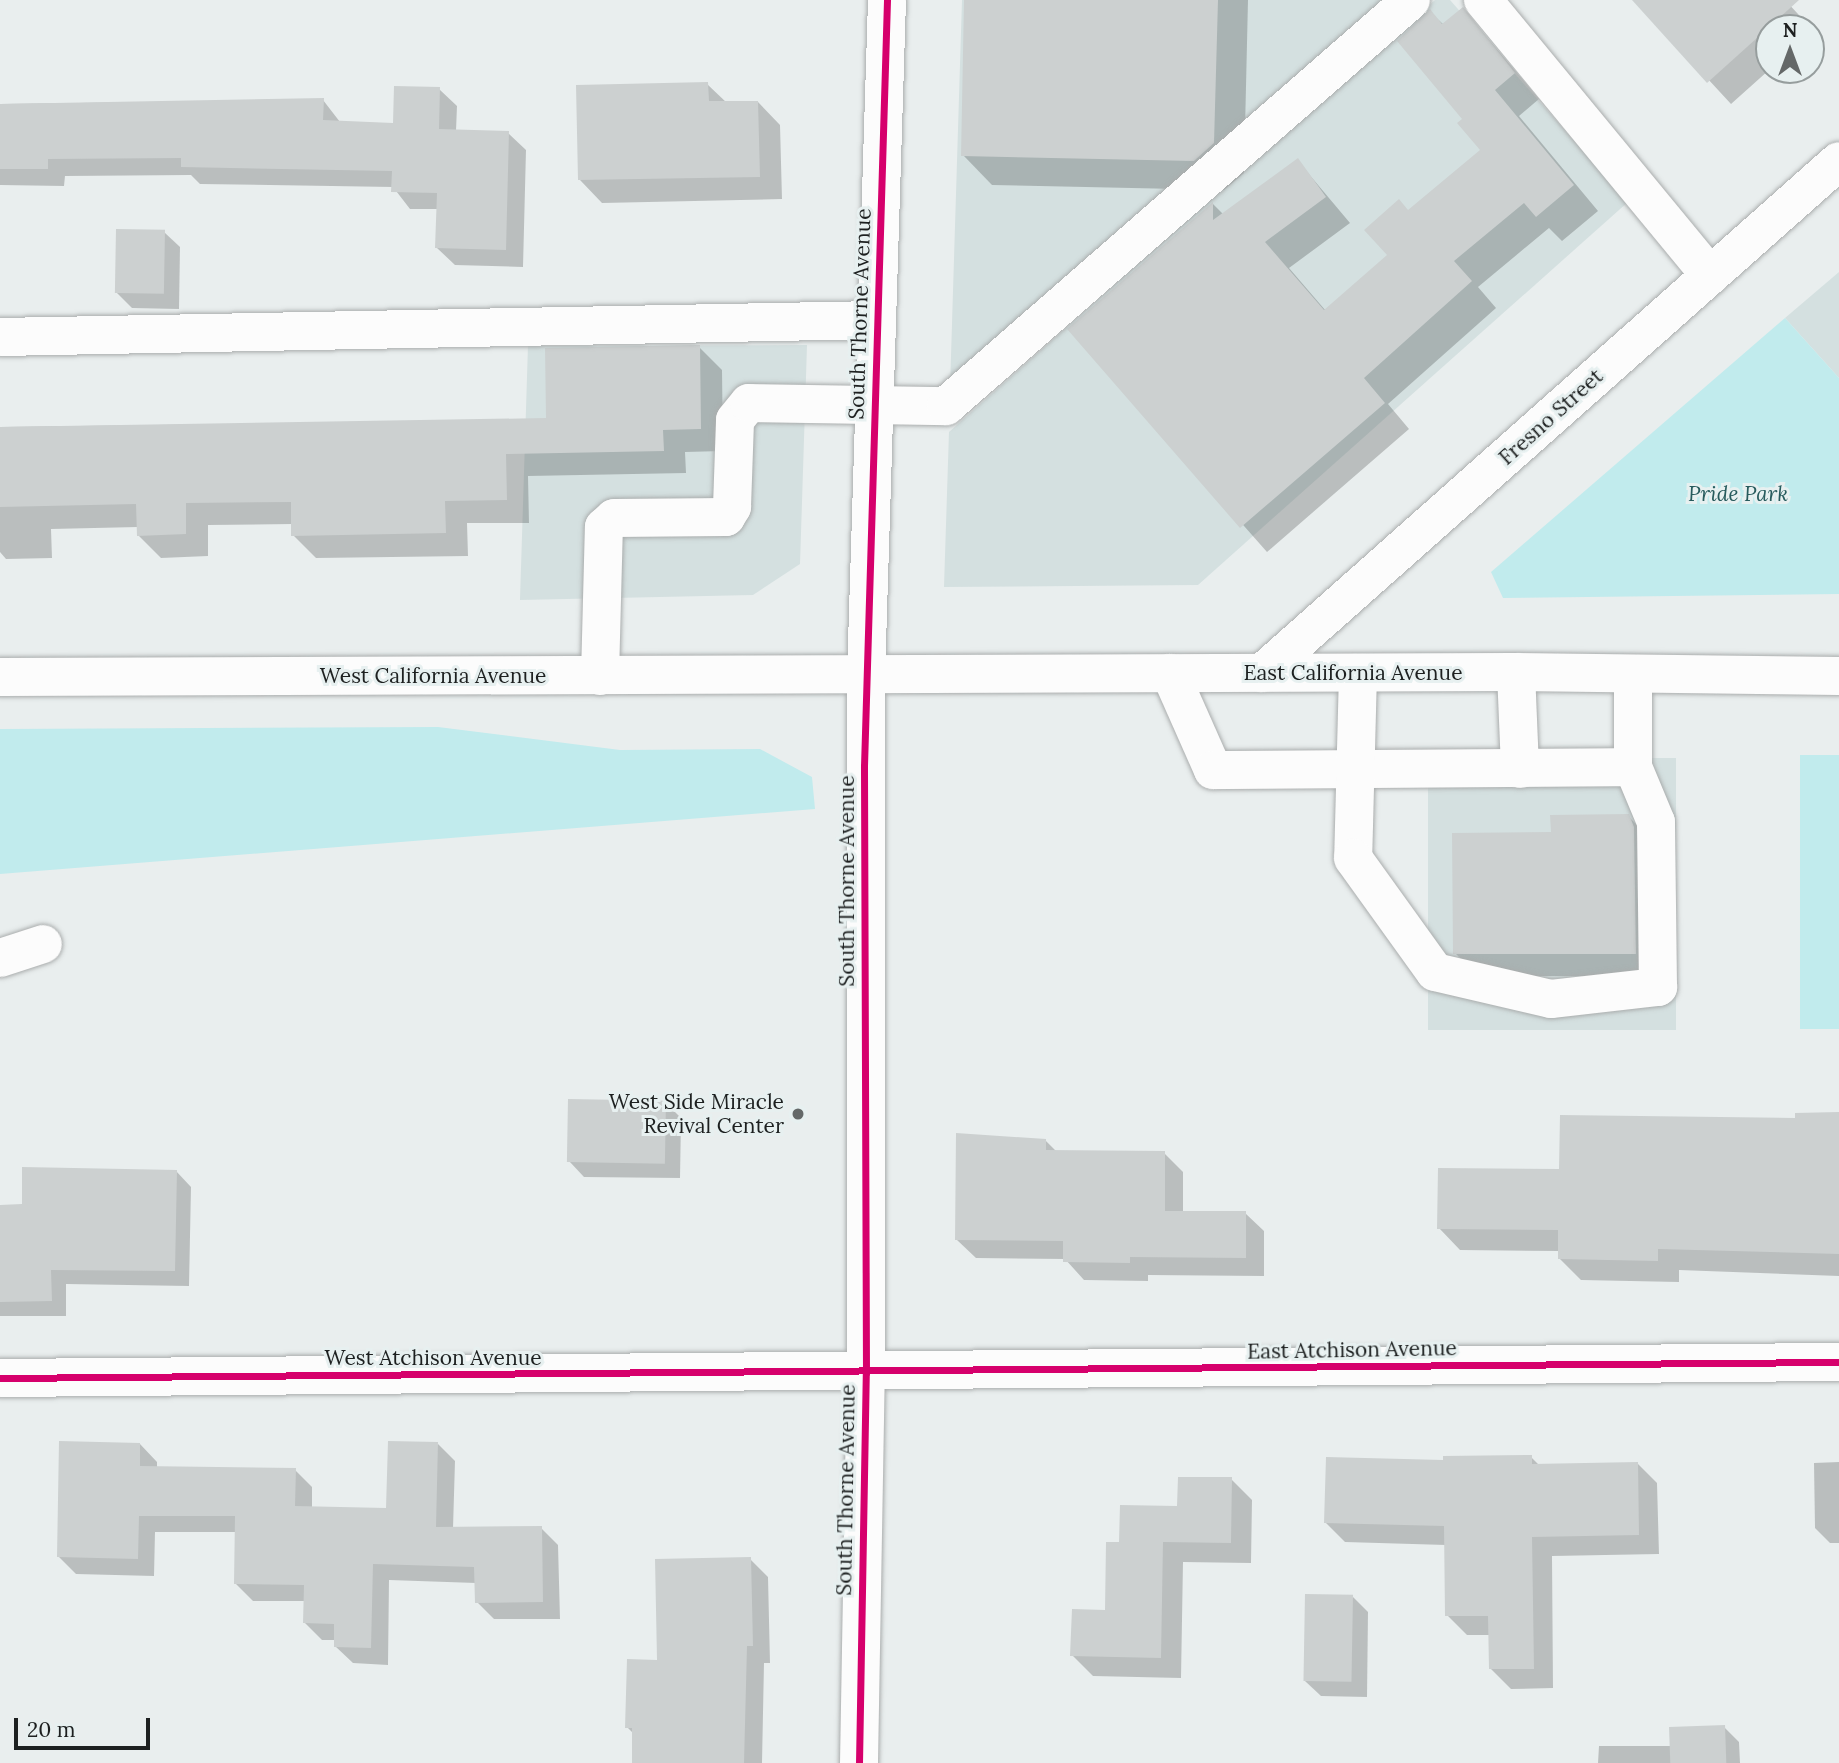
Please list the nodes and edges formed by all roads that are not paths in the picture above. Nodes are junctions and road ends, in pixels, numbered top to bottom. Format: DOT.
graph roads {
  1 [pos="887,0"];
  2 [pos="1411,0"];
  3 [pos="1483,0"];
  4 [pos="1839,161"];
  5 [pos="1710,275"];
  6 [pos="877,320"];
  7 [pos="0,337"];
  8 [pos="875,407"];
  9 [pos="1516,672"];
  10 [pos="1262,673"];
  11 [pos="1358,673"];
  12 [pos="1170,674"];
  13 [pos="1633,674"];
  14 [pos="600,676"];
  15 [pos="866,676"];
  16 [pos="0,677"];
  17 [pos="1839,677"];
  18 [pos="1633,767"];
  19 [pos="1355,768"];
  20 [pos="1520,769"];
  21 [pos="43,944"];
  22 [pos="0,958"];
  23 [pos="1839,1362"];
  24 [pos="866,1373"];
  25 [pos="0,1378"];
  26 [pos="859,1763"];
  1 -- 6 [label="main road, South Thorne Avenue"];
  2 -- 8 [label="main road"];
  3 -- 5 [label="main road"];
  4 -- 5 [label="main road, Fresno Street"];
  5 -- 10 [label="main road, Fresno Street"];
  6 -- 7 [label="main road"];
  6 -- 8 [label="main road, South Thorne Avenue"];
  8 -- 14 [label="main road"];
  8 -- 15 [label="main road, South Thorne Avenue"];
  9 -- 11 [label="main road, East California Avenue"];
  9 -- 13 [label="main road, East California Avenue"];
  9 -- 20 [label="main road"];
  10 -- 11 [label="main road, East California Avenue"];
  10 -- 12 [label="main road, East California Avenue"];
  11 -- 19 [label="main road"];
  12 -- 15 [label="main road, East California Avenue"];
  12 -- 19 [label="main road"];
  13 -- 17 [label="main road, East California Avenue"];
  13 -- 18 [label="main road"];
  14 -- 15 [label="main road, West California Avenue"];
  14 -- 16 [label="main road, West California Avenue"];
  15 -- 24 [label="main road, South Thorne Avenue"];
  18 -- 19 [label="main road"];
  18 -- 20 [label="main road"];
  19 -- 20 [label="main road"];
  21 -- 22 [label="main road"];
  23 -- 24 [label="main road, East Atchison Avenue"];
  24 -- 25 [label="main road, West Atchison Avenue"];
  24 -- 26 [label="main road, South Thorne Avenue"];
}
